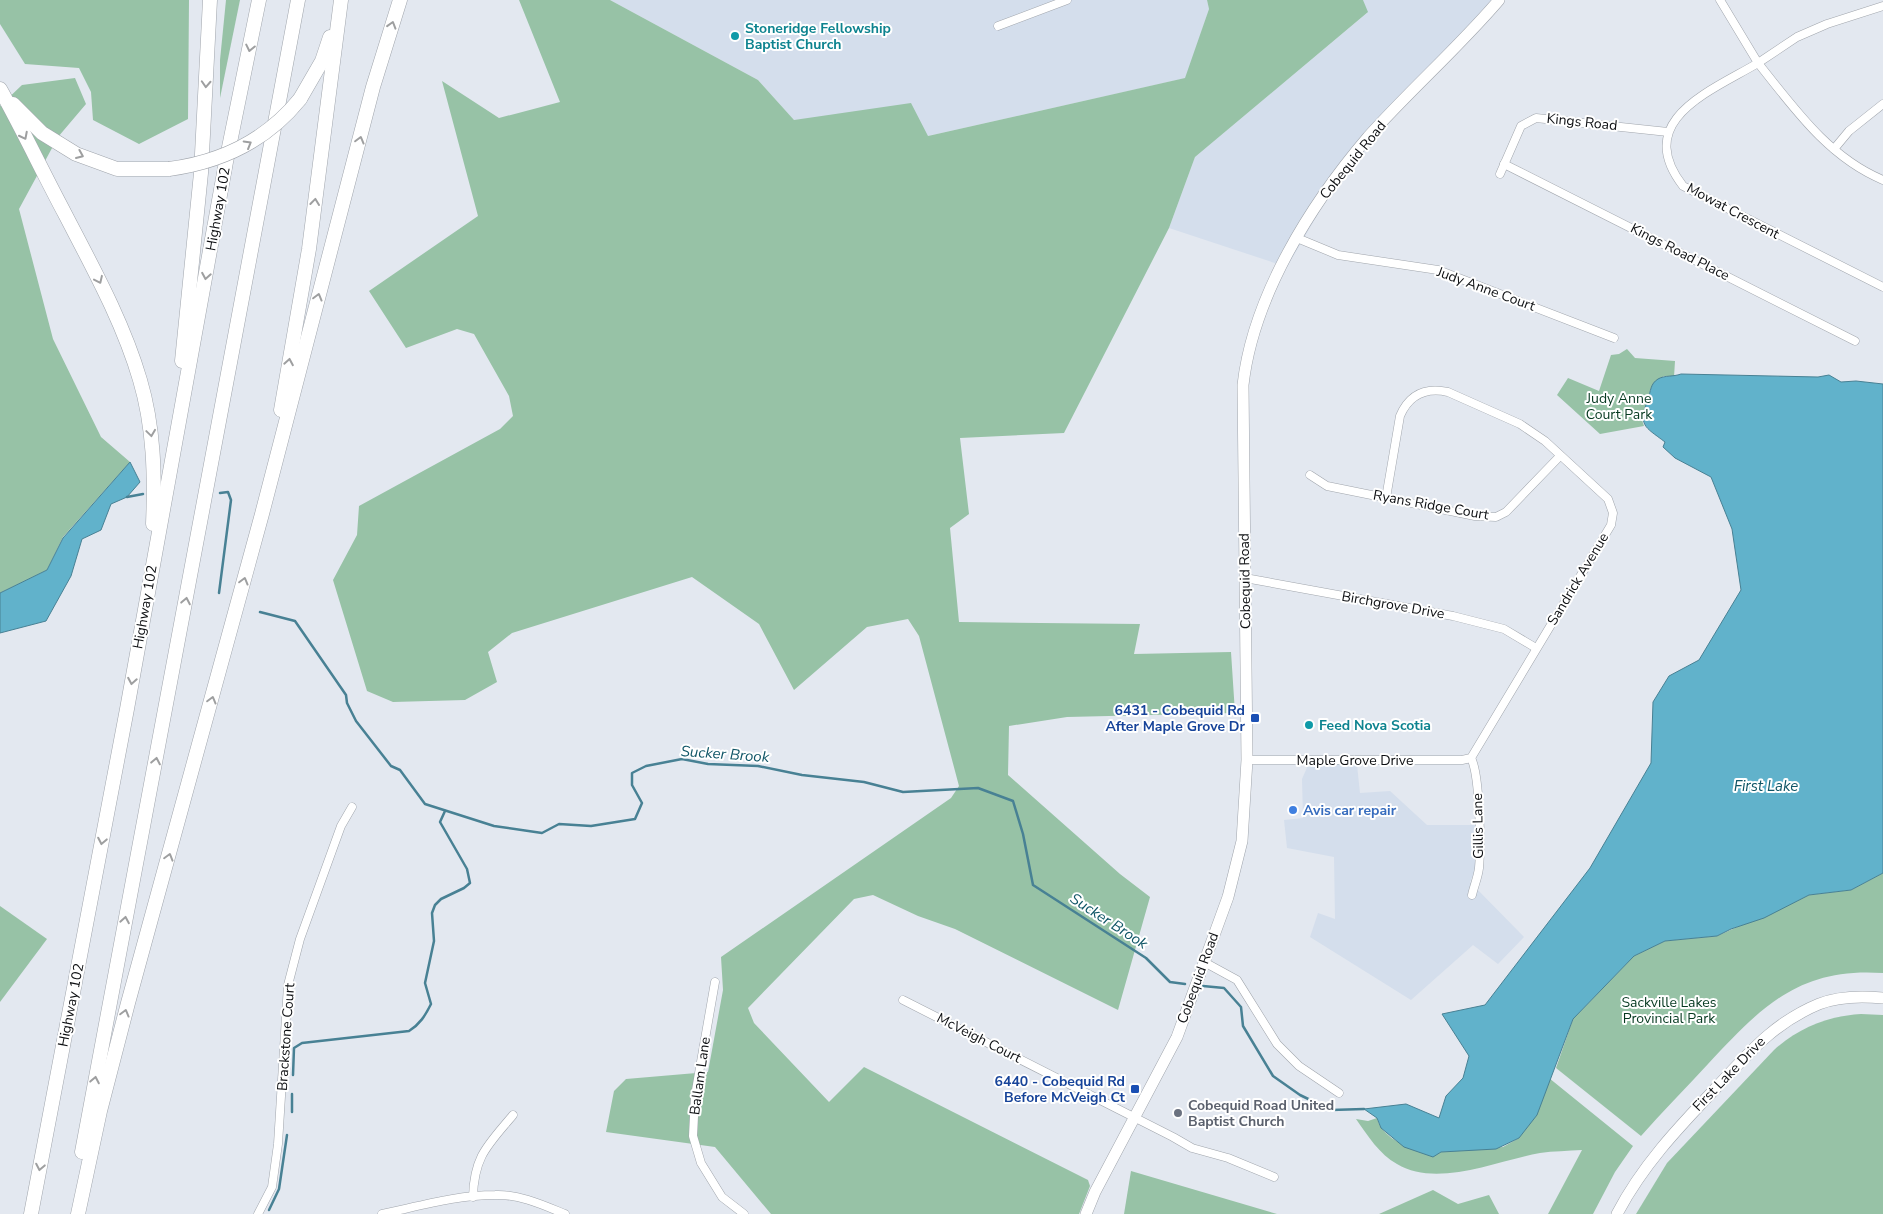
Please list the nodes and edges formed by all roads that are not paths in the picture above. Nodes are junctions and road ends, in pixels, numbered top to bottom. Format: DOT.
graph roads {
  1 [pos="210,0"];
  2 [pos="259,0"];
  3 [pos="298,0"];
  4 [pos="340,0"];
  5 [pos="400,0"];
  6 [pos="1066,0"];
  7 [pos="1499,0"];
  8 [pos="1720,0"];
  9 [pos="1883,6"];
  10 [pos="998,26"];
  11 [pos="1758,63"];
  12 [pos="1,91"];
  13 [pos="1883,104"];
  14 [pos="1668,132"];
  15 [pos="1834,149"];
  16 [pos="1504,164"];
  17 [pos="1500,174"];
  18 [pos="1883,180"];
  19 [pos="1297,238"];
  20 [pos="1883,286"];
  21 [pos="1614,338"];
  22 [pos="1855,341"];
  23 [pos="174,452"];
  24 [pos="1560,456"];
  25 [pos="1310,475"];
  26 [pos="1386,498"];
  27 [pos="262,514"];
  28 [pos="152,564"];
  29 [pos="1245,578"];
  30 [pos="1536,648"];
  31 [pos="1471,758"];
  32 [pos="1247,760"];
  33 [pos="352,807"];
  34 [pos="1472,895"];
  35 [pos="1204,962"];
  36 [pos="715,982"];
  37 [pos="1883,998"];
  38 [pos="903,1000"];
  39 [pos="1339,1093"];
  40 [pos="513,1115"];
  41 [pos="1134,1117"];
  42 [pos="1274,1178"];
  43 [pos="473,1197"];
  44 [pos="31,1214"];
  45 [pos="70,1214"];
  46 [pos="78,1214"];
  47 [pos="258,1214"];
  48 [pos="382,1214"];
  49 [pos="565,1214"];
  50 [pos="744,1214"];
  51 [pos="1086,1214"];
  52 [pos="1617,1214"];
  1 -- 23 [label="highway, one-way"];
  2 -- 23 [label="highway, Highway 102, one-way"];
  45 -- 3 [label="highway, one-way"];
  12 -- 4 [label="highway, one-way, bridge"];
  27 -- 4 [label="highway, one-way"];
  27 -- 5 [label="highway, one-way"];
  6 -- 10 [label="street"];
  7 -- 19 [label="main road, Cobequid Road"];
  8 -- 11 [label="street"];
  9 -- 11 [label="street"];
  11 -- 14 [label="street"];
  11 -- 15 [label="street"];
  12 -- 28 [label="highway, one-way"];
  13 -- 15 [label="street"];
  14 -- 16 [label="street, Kings Road"];
  14 -- 20 [label="street, Mowat Crescent"];
  15 -- 18 [label="street"];
  16 -- 17 [label="street, Kings Road"];
  16 -- 22 [label="street, Kings Road Place"];
  19 -- 21 [label="street, Judy Anne Court"];
  19 -- 29 [label="main road, Cobequid Road"];
  23 -- 28 [label="highway, Highway 102"];
  24 -- 26 [label="street, Ryans Ridge Court"];
  24 -- 26 [label="street, Sandrick Avenue"];
  24 -- 30 [label="street, Sandrick Avenue"];
  25 -- 26 [label="street, Ryans Ridge Court"];
  46 -- 27 [label="highway, one-way"];
  28 -- 44 [label="highway, Highway 102, one-way"];
  29 -- 30 [label="street, Birchgrove Drive"];
  29 -- 32 [label="main road, Cobequid Road"];
  30 -- 31 [label="street, Sandrick Avenue"];
  31 -- 32 [label="street, Maple Grove Drive"];
  31 -- 34 [label="street, Gillis Lane"];
  32 -- 35 [label="main road, Cobequid Road"];
  33 -- 47 [label="street, Brackstone Court"];
  35 -- 39 [label="street"];
  35 -- 41 [label="main road, Cobequid Road"];
  36 -- 50 [label="street, Ballam Lane"];
  37 -- 52 [label="main road, First Lake Drive"];
  38 -- 41 [label="street, McVeigh Court"];
  40 -- 43 [label="street"];
  41 -- 42 [label="street, McVeigh Court"];
  41 -- 51 [label="main road, Cobequid Road"];
  43 -- 48 [label="street"];
  43 -- 49 [label="street"];
}
